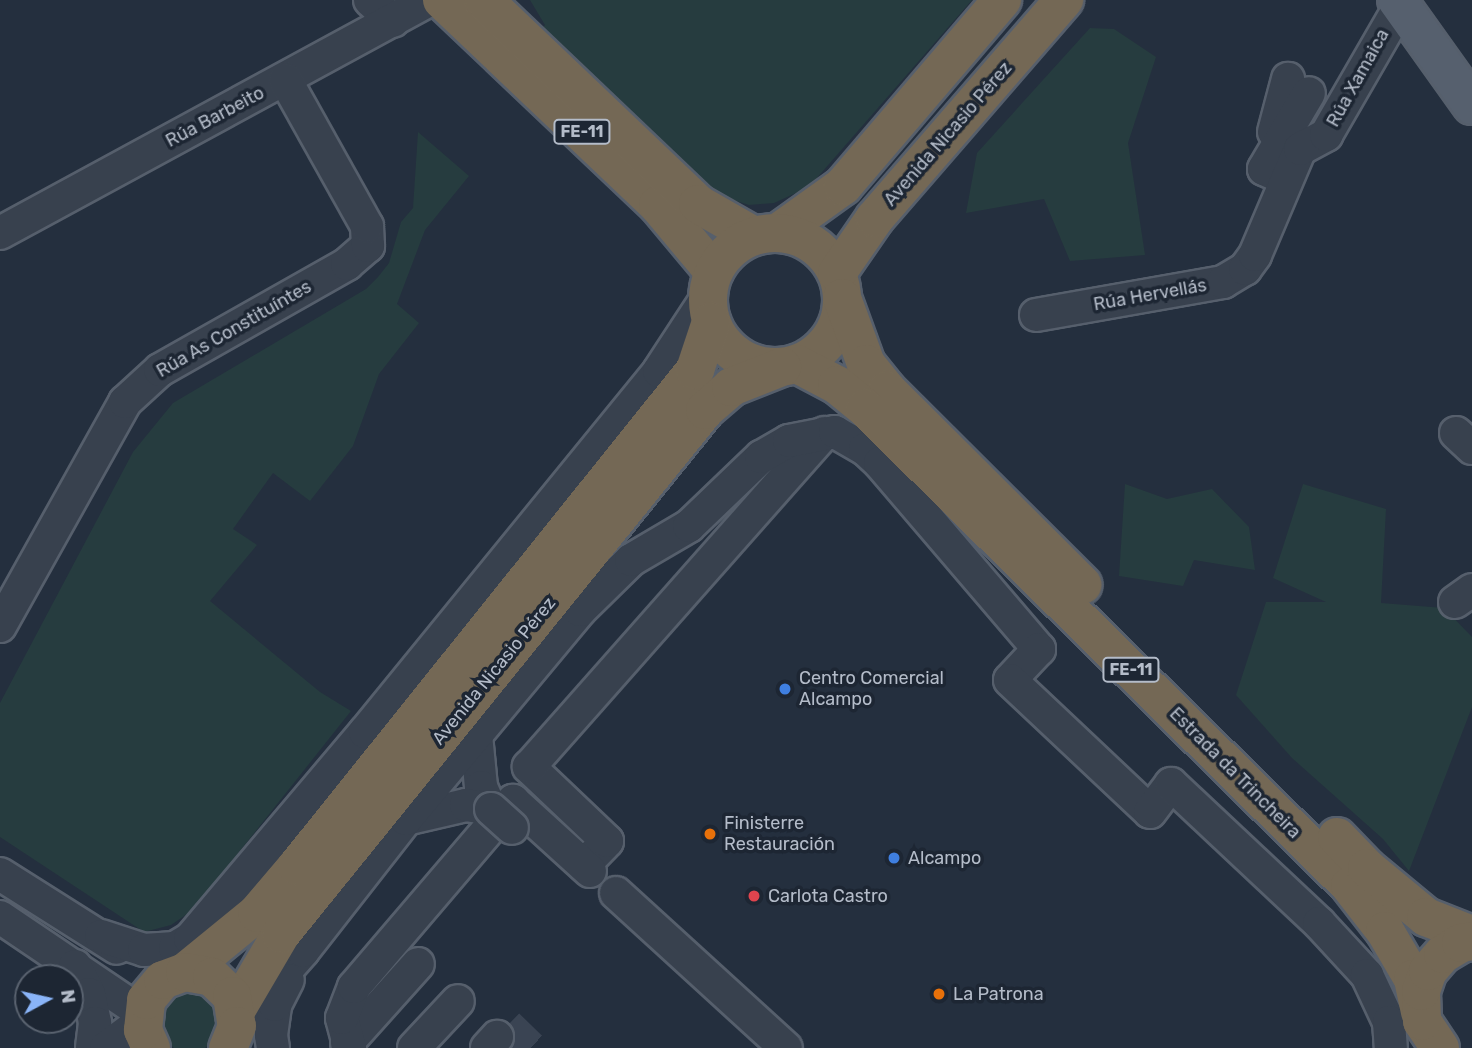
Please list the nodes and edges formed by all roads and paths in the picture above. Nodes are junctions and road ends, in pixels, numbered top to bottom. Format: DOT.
graph roads {
  1 [pos="370,0"];
  2 [pos="484,0"];
  3 [pos="1002,0"];
  4 [pos="1064,0"];
  5 [pos="1399,3"];
  6 [pos="419,8"];
  7 [pos="285,79"];
  8 [pos="1299,86"];
  9 [pos="1472,105"];
  10 [pos="1275,174"];
  11 [pos="0,233"];
  12 [pos="766,234"];
  13 [pos="1255,255"];
  14 [pos="840,285"];
  15 [pos="711,296"];
  16 [pos="1036,315"];
  17 [pos="789,366"];
  18 [pos="824,433"];
  19 [pos="630,504"];
  20 [pos="580,610"];
  21 [pos="0,626"];
  22 [pos="365,732"];
  23 [pos="477,750"];
  24 [pos="406,819"];
  25 [pos="297,866"];
  26 [pos="0,874"];
  27 [pos="616,893"];
  28 [pos="0,917"];
  29 [pos="1472,935"];
  30 [pos="101,936"];
  31 [pos="1472,941"];
  32 [pos="303,951"];
  33 [pos="72,964"];
  34 [pos="418,964"];
  35 [pos="180,973"];
  36 [pos="84,975"];
  37 [pos="84,984"];
  38 [pos="458,1001"];
  39 [pos="142,1032"];
  40 [pos="1427,1032"];
  41 [pos="236,1033"];
  42 [pos="348,1045"];
  43 [pos="92,1048"];
  44 [pos="106,1048"];
  45 [pos="273,1048"];
  46 [pos="414,1048"];
  47 [pos="786,1048"];
  48 [pos="1391,1048"];
  1 -- 6 [label="street"];
  2 -- 12 [label="highway, FE-11"];
  3 -- 12 [label="highway"];
  4 -- 14 [label="highway, Avenida Nicasio Pérez"];
  5 -- 9 [label="main road"];
  5 -- 10 [label="street, Rúa Xamaica"];
  6 -- 7 [label="street, Rúa Barbeito"];
  6 -- 15 [label="highway, FE-11"];
  7 -- 11 [label="street, Rúa Barbeito"];
  7 -- 21 [label="street, Rúa As Constituíntes"];
  8 -- 10 [label="street"];
  10 -- 13 [label="street, Rúa Xamaica"];
  12 -- 14 [label="highway"];
  12 -- 15 [label="highway"];
  13 -- 16 [label="street, Rúa Hervellás"];
  14 -- 17 [label="highway"];
  14 -- 29 [label="highway, Estrada da Trincheira / FE-11"];
  15 -- 17 [label="highway"];
  15 -- 22 [label="street"];
  15 -- 25 [label="highway, Avenida Nicasio Pérez"];
  17 -- 19 [label="highway, Avenida Nicasio Pérez"];
  17 -- 40 [label="highway, Estrada da Trincheira / FE-11"];
  18 -- 20 [label="street"];
  18 -- 42 [label="street"];
  18 -- 48 [label="street"];
  19 -- 20 [label="street"];
  19 -- 41 [label="highway, Avenida Nicasio Pérez"];
  20 -- 23 [label="street"];
  22 -- 25 [label="street"];
  22 -- 30 [label="street"];
  23 -- 24 [label="street"];
  23 -- 24 [label="street"];
  24 -- 32 [label="street"];
  25 -- 35 [label="highway, Avenida Nicasio Pérez"];
  26 -- 30 [label="street"];
  27 -- 47 [label="street"];
  28 -- 33 [label="street"];
  30 -- 35 [label="street"];
  31 -- 40 [label="highway, FE-11"];
  32 -- 41 [label="street"];
  32 -- 45 [label="street"];
  34 -- 42 [label="street"];
  35 -- 39 [label="highway, Avenida Nicasio Pérez"];
  35 -- 41 [label="highway"];
  36 -- 39 [label="street"];
  37 -- 43 [label="street"];
  38 -- 46 [label="street"];
  39 -- 44 [label="street"];
}
